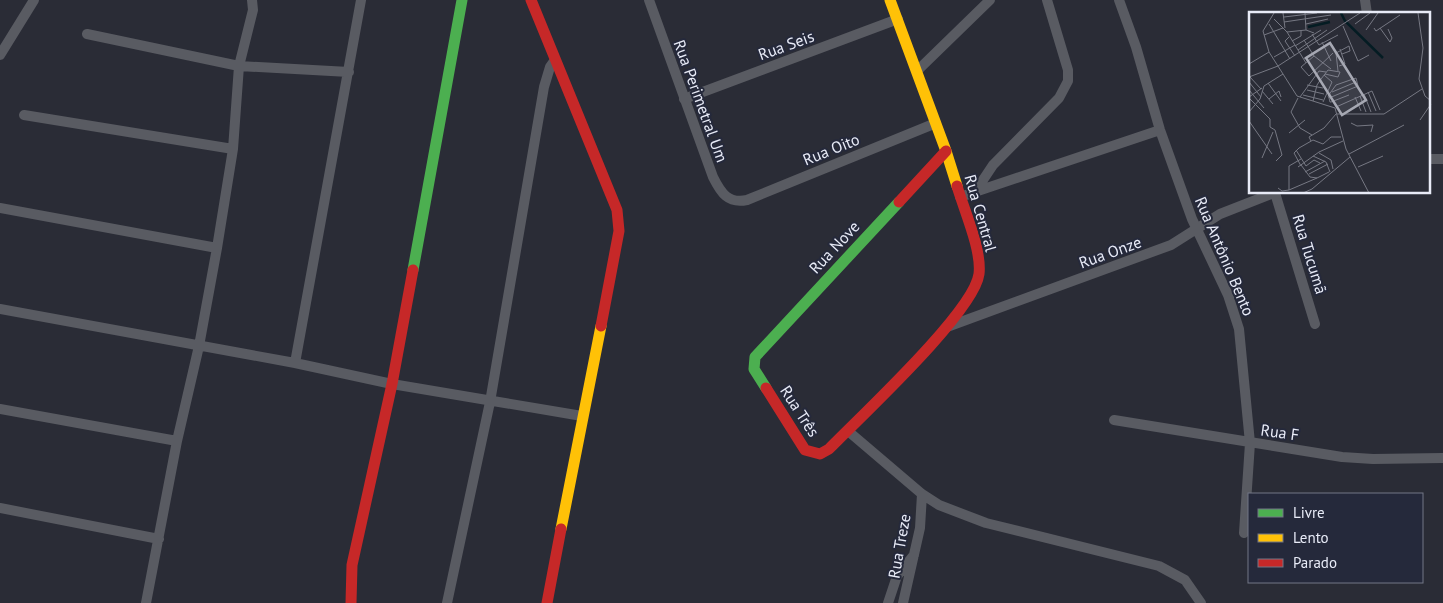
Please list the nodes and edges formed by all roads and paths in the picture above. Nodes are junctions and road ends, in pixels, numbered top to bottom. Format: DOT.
graph roads {
  1 [pos="34,0"];
  2 [pos="252,0"];
  3 [pos="361,0"];
  4 [pos="462,0"];
  5 [pos="531,0"];
  6 [pos="649,0"];
  7 [pos="890,0"];
  8 [pos="990,0"];
  9 [pos="1047,0"];
  10 [pos="1119,0"];
  11 [pos="898,19"];
  12 [pos="88,34"];
  13 [pos="0,55"];
  14 [pos="555,60"];
  15 [pos="239,66"];
  16 [pos="917,71"];
  17 [pos="348,72"];
  18 [pos="684,98"];
  19 [pos="24,115"];
  20 [pos="936,123"];
  21 [pos="1160,130"];
  22 [pos="233,149"];
  23 [pos="946,151"];
  24 [pos="1443,159"];
  25 [pos="1430,160"];
  26 [pos="975,192"];
  27 [pos="1272,194"];
  28 [pos="1275,194"];
  29 [pos="960,197"];
  30 [pos="738,202"];
  31 [pos="0,208"];
  32 [pos="1196,229"];
  33 [pos="217,248"];
  34 [pos="0,309"];
  35 [pos="1314,324"];
  36 [pos="947,327"];
  37 [pos="199,346"];
  38 [pos="295,363"];
  39 [pos="754,369"];
  40 [pos="392,384"];
  41 [pos="490,402"];
  42 [pos="871,406"];
  43 [pos="0,408"];
  44 [pos="582,416"];
  45 [pos="1114,420"];
  46 [pos="848,431"];
  47 [pos="176,441"];
  48 [pos="1250,443"];
  49 [pos="1443,458"];
  50 [pos="922,494"];
  51 [pos="0,508"];
  52 [pos="1244,533"];
  53 [pos="159,539"];
  54 [pos="916,552"];
  55 [pos="146,603"];
  56 [pos="351,603"];
  57 [pos="447,603"];
  58 [pos="547,603"];
  59 [pos="888,603"];
  60 [pos="903,603"];
  61 [pos="1202,603"];
  1 -- 13 [label="street"];
  2 -- 15 [label="street"];
  3 -- 17 [label="street"];
  4 -- 40 [label="street"];
  5 -- 14 [label="street"];
  6 -- 18 [label="street, Rua Perimetral Um"];
  7 -- 11 [label="street, Rua Central"];
  8 -- 16 [label="street"];
  9 -- 26 [label="street"];
  10 -- 21 [label="street, Rua Antônio Bento"];
  11 -- 16 [label="street, Rua Central"];
  11 -- 18 [label="street, Rua Seis"];
  12 -- 15 [label="street"];
  14 -- 41 [label="street"];
  14 -- 44 [label="street"];
  15 -- 17 [label="street"];
  15 -- 22 [label="street"];
  16 -- 20 [label="street, Rua Central"];
  17 -- 38 [label="street"];
  18 -- 30 [label="street, Rua Perimetral Um"];
  19 -- 22 [label="street"];
  20 -- 23 [label="street, Rua Central"];
  20 -- 30 [label="street, Rua Oito"];
  21 -- 26 [label="street"];
  21 -- 32 [label="street, Rua Antônio Bento"];
  22 -- 33 [label="street"];
  23 -- 29 [label="street, Rua Central"];
  23 -- 39 [label="street, Rua Nove"];
  24 -- 25 [label="street"];
  26 -- 29 [label="street"];
  27 -- 32 [label="street, Rua Onze"];
  28 -- 35 [label="street, Rua Tucumã"];
  29 -- 36 [label="street, Rua Central"];
  31 -- 33 [label="street"];
  32 -- 36 [label="street, Rua Onze"];
  32 -- 48 [label="street, Rua Antônio Bento"];
  33 -- 37 [label="street"];
  34 -- 37 [label="street"];
  36 -- 42 [label="street, Rua Central"];
  37 -- 38 [label="street"];
  37 -- 47 [label="street"];
  38 -- 40 [label="street"];
  39 -- 46 [label="street, Rua Três"];
  40 -- 41 [label="street"];
  40 -- 56 [label="street"];
  41 -- 44 [label="street"];
  41 -- 57 [label="street"];
  42 -- 46 [label="street, Rua Três"];
  43 -- 47 [label="street"];
  44 -- 58 [label="street"];
  45 -- 48 [label="street, Rua F"];
  46 -- 50 [label="street"];
  47 -- 53 [label="street"];
  48 -- 49 [label="street, Rua F"];
  48 -- 52 [label="street, Rua Antônio Bento"];
  50 -- 54 [label="street, Rua Treze"];
  50 -- 61 [label="street"];
  51 -- 53 [label="street"];
  53 -- 55 [label="street"];
  54 -- 59 [label="street"];
  54 -- 60 [label="street, Rua Treze"];
}
